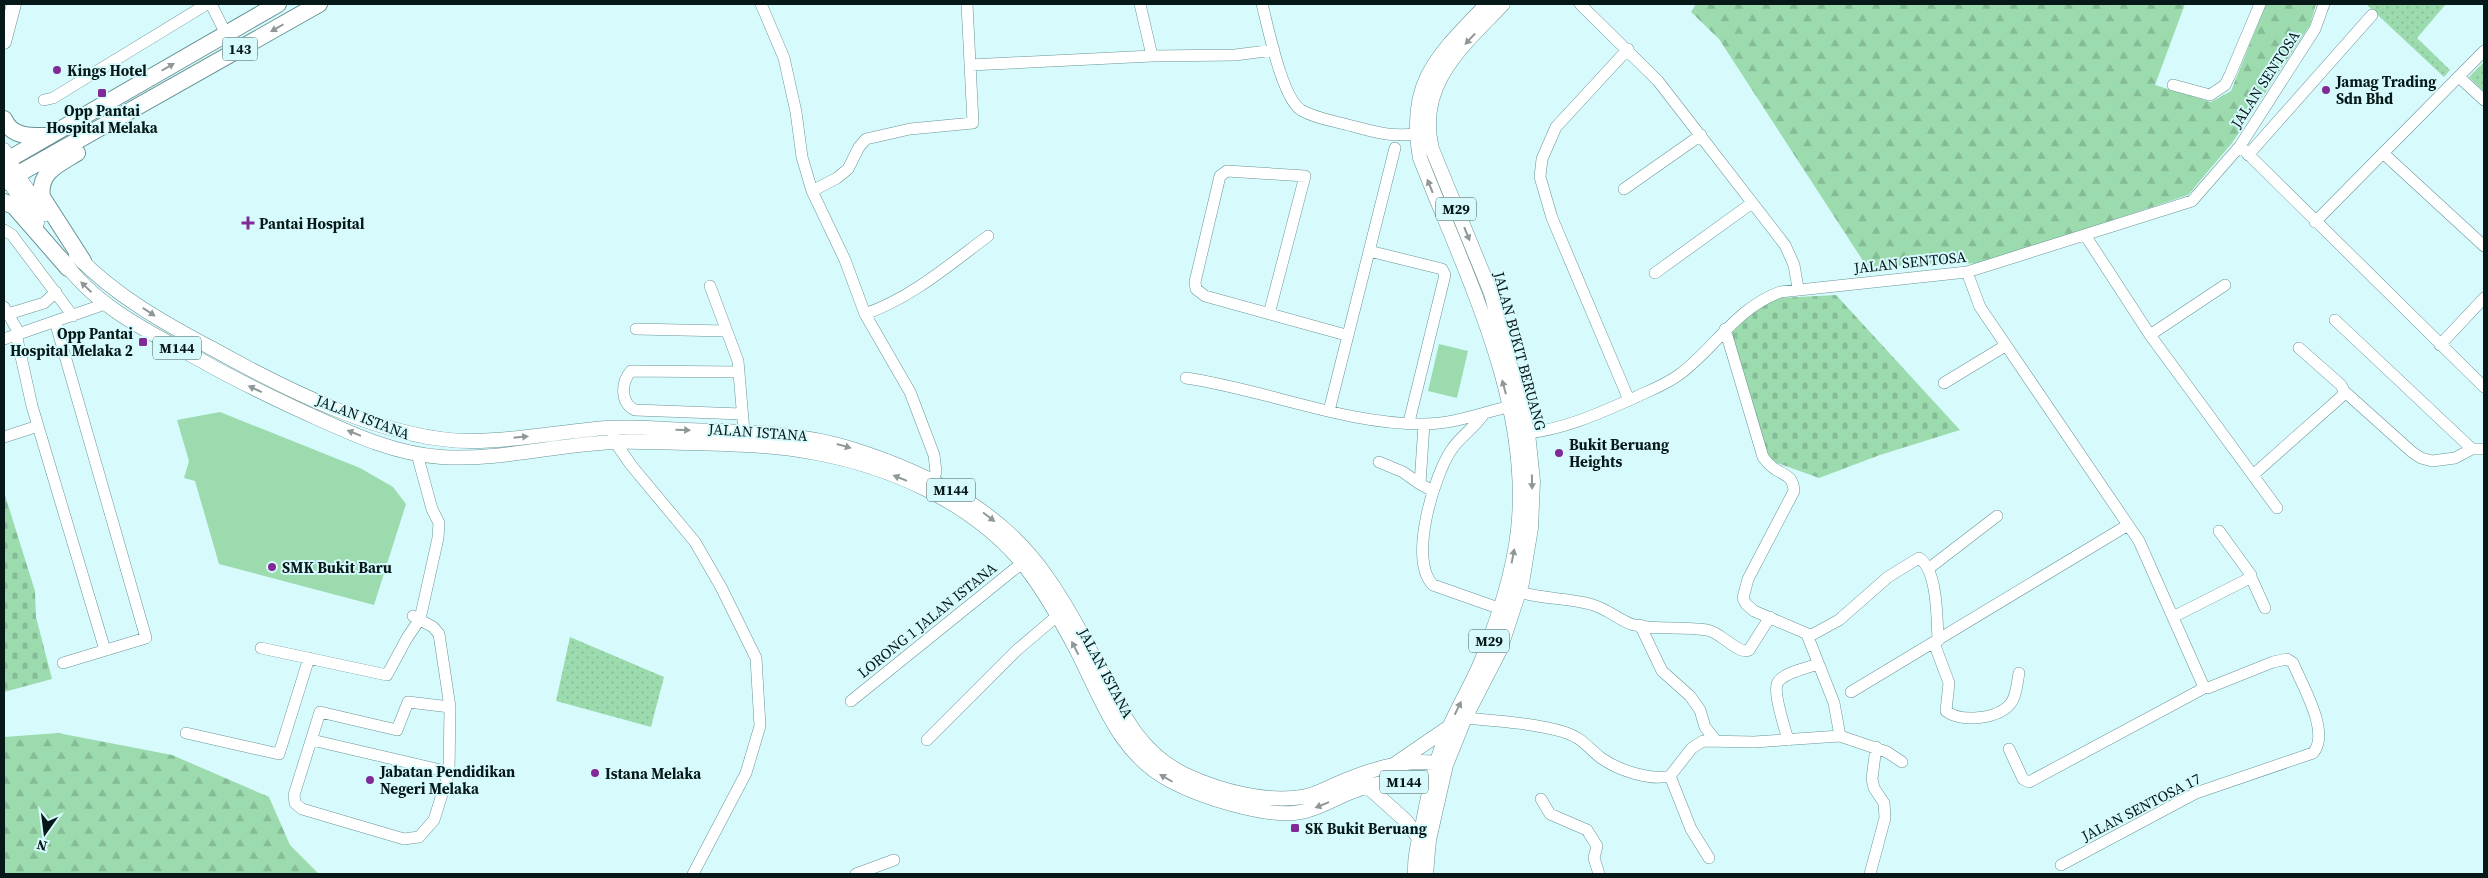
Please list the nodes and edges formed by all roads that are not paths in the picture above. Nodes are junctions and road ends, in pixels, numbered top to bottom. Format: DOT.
graph roads {
  1 [pos="14,4"];
  2 [pos="209,4"];
  3 [pos="278,4"];
  4 [pos="319,4"];
  5 [pos="761,4"];
  6 [pos="967,4"];
  7 [pos="1140,4"];
  8 [pos="1262,4"];
  9 [pos="1487,4"];
  10 [pos="1503,4"];
  11 [pos="1580,4"];
  12 [pos="2260,4"];
  13 [pos="2324,4"];
  14 [pos="2372,15"];
  15 [pos="226,34"];
  16 [pos="4,42"];
  17 [pos="1628,49"];
  18 [pos="1274,50"];
  19 [pos="2484,51"];
  20 [pos="1152,56"];
  21 [pos="970,65"];
  22 [pos="2459,76"];
  23 [pos="2173,85"];
  24 [pos="161,95"];
  25 [pos="44,100"];
  26 [pos="2484,100"];
  27 [pos="4,119"];
  28 [pos="1415,134"];
  29 [pos="1701,135"];
  30 [pos="50,136"];
  31 [pos="1395,148"];
  32 [pos="2244,150"];
  33 [pos="2383,153"];
  34 [pos="7,169"];
  35 [pos="1624,189"];
  36 [pos="812,191"];
  37 [pos="4,202"];
  38 [pos="1752,203"];
  39 [pos="2315,222"];
  40 [pos="4,230"];
  41 [pos="2085,235"];
  42 [pos="988,236"];
  43 [pos="2484,246"];
  44 [pos="1369,251"];
  45 [pos="75,264"];
  46 [pos="1967,272"];
  47 [pos="1655,273"];
  48 [pos="2225,285"];
  49 [pos="710,286"];
  50 [pos="1798,288"];
  51 [pos="56,292"];
  52 [pos="2484,298"];
  53 [pos="105,304"];
  54 [pos="6,310"];
  55 [pos="865,314"];
  56 [pos="1269,314"];
  57 [pos="73,316"];
  58 [pos="2335,320"];
  59 [pos="55,321"];
  60 [pos="636,329"];
  61 [pos="1725,329"];
  62 [pos="726,331"];
  63 [pos="18,334"];
  64 [pos="1346,335"];
  65 [pos="2150,335"];
  66 [pos="4,339"];
  67 [pos="2440,345"];
  68 [pos="2005,346"];
  69 [pos="2299,348"];
  70 [pos="739,372"];
  71 [pos="1186,378"];
  72 [pos="1944,383"];
  73 [pos="2484,387"];
  74 [pos="2344,391"];
  75 [pos="1629,400"];
  76 [pos="1515,405"];
  77 [pos="1329,411"];
  78 [pos="350,414"];
  79 [pos="742,414"];
  80 [pos="1483,415"];
  81 [pos="1408,422"];
  82 [pos="1424,424"];
  83 [pos="38,426"];
  84 [pos="612,428"];
  85 [pos="744,432"];
  86 [pos="1521,434"];
  87 [pos="4,437"];
  88 [pos="499,439"];
  89 [pos="615,442"];
  90 [pos="2472,449"];
  91 [pos="2484,449"];
  92 [pos="417,454"];
  93 [pos="1379,462"];
  94 [pos="2253,475"];
  95 [pos="1420,484"];
  96 [pos="931,485"];
  97 [pos="1433,490"];
  98 [pos="2277,508"];
  99 [pos="1997,516"];
  100 [pos="2128,525"];
  101 [pos="2219,531"];
  102 [pos="1022,563"];
  103 [pos="1928,569"];
  104 [pos="2251,577"];
  105 [pos="1519,592"];
  106 [pos="2264,608"];
  107 [pos="1501,609"];
  108 [pos="1057,616"];
  109 [pos="1770,617"];
  110 [pos="2173,617"];
  111 [pos="415,621"];
  112 [pos="1640,626"];
  113 [pos="1810,635"];
  114 [pos="1936,642"];
  115 [pos="261,648"];
  116 [pos="105,650"];
  117 [pos="309,658"];
  118 [pos="63,663"];
  119 [pos="1818,664"];
  120 [pos="2018,673"];
  121 [pos="2206,687"];
  122 [pos="1851,692"];
  123 [pos="851,701"];
  124 [pos="450,707"];
  125 [pos="1466,718"];
  126 [pos="1449,727"];
  127 [pos="186,733"];
  128 [pos="1840,736"];
  129 [pos="312,740"];
  130 [pos="927,740"];
  131 [pos="1716,740"];
  132 [pos="1788,740"];
  133 [pos="1876,747"];
  134 [pos="2009,749"];
  135 [pos="1902,762"];
  136 [pos="1395,764"];
  137 [pos="1441,764"];
  138 [pos="450,772"];
  139 [pos="1670,776"];
  140 [pos="1436,783"];
  141 [pos="1367,786"];
  142 [pos="1541,800"];
  143 [pos="1419,838"];
  144 [pos="1709,858"];
  145 [pos="894,860"];
  146 [pos="2061,865"];
  147 [pos="693,874"];
  148 [pos="856,874"];
  149 [pos="1415,874"];
  150 [pos="1426,874"];
  151 [pos="1599,874"];
  152 [pos="1870,874"];
  1 -- 16 [label="main road"];
  2 -- 15 [label="street"];
  2 -- 25 [label="street"];
  3 -- 15 [label="highway, 143"];
  4 -- 24 [label="highway, 143, one-way"];
  5 -- 36 [label="street"];
  6 -- 21 [label="street"];
  7 -- 20 [label="street"];
  8 -- 18 [label="street"];
  9 -- 28 [label="main road, JALAN BUKIT BERUANG / M29"];
  10 -- 76 [label="main road, JALAN BUKIT BERUANG / M29, one-way"];
  11 -- 17 [label="street"];
  12 -- 23 [label="street"];
  13 -- 32 [label="street, JALAN SENTOSA"];
  14 -- 32 [label="street"];
  30 -- 15 [label="highway, 143, one-way"];
  17 -- 29 [label="street"];
  17 -- 75 [label="street"];
  18 -- 20 [label="street"];
  18 -- 28 [label="street"];
  19 -- 22 [label="street"];
  20 -- 21 [label="street"];
  21 -- 36 [label="street"];
  22 -- 26 [label="street"];
  22 -- 33 [label="street"];
  24 -- 34 [label="highway, 143"];
  24 -- 45 [label="highway"];
  27 -- 30 [label="highway"];
  76 -- 28 [label="main road, JALAN BUKIT BERUANG / M29, one-way"];
  29 -- 35 [label="street"];
  29 -- 38 [label="street"];
  30 -- 34 [label="highway, 143"];
  31 -- 44 [label="street"];
  32 -- 39 [label="street"];
  32 -- 41 [label="street, JALAN SENTOSA"];
  33 -- 39 [label="street"];
  33 -- 43 [label="street"];
  34 -- 45 [label="main road, JALAN ISTANA / M144"];
  36 -- 55 [label="street"];
  37 -- 45 [label="highway"];
  38 -- 47 [label="street"];
  38 -- 50 [label="street"];
  39 -- 67 [label="street"];
  40 -- 51 [label="street"];
  41 -- 46 [label="street, JALAN SENTOSA"];
  41 -- 65 [label="street"];
  42 -- 55 [label="street"];
  44 -- 64 [label="street"];
  44 -- 81 [label="street"];
  53 -- 45 [label="main road, JALAN ISTANA / M144, one-way"];
  45 -- 78 [label="main road, JALAN ISTANA / M144, one-way"];
  46 -- 50 [label="street, JALAN SENTOSA"];
  46 -- 68 [label="street"];
  48 -- 65 [label="street"];
  49 -- 62 [label="street"];
  50 -- 61 [label="street, JALAN SENTOSA"];
  51 -- 54 [label="street"];
  51 -- 57 [label="street"];
  52 -- 67 [label="street"];
  53 -- 57 [label="street"];
  92 -- 53 [label="main road, JALAN ISTANA / M144, one-way"];
  54 -- 63 [label="street"];
  55 -- 96 [label="street"];
  56 -- 56 [label="street"];
  56 -- 64 [label="street"];
  57 -- 59 [label="street"];
  58 -- 90 [label="street"];
  59 -- 63 [label="street"];
  59 -- 116 [label="street"];
  60 -- 62 [label="street"];
  61 -- 75 [label="street, JALAN SENTOSA"];
  61 -- 109 [label="street"];
  62 -- 70 [label="street"];
  63 -- 66 [label="street"];
  63 -- 83 [label="street"];
  64 -- 77 [label="street"];
  65 -- 94 [label="street"];
  67 -- 73 [label="street"];
  68 -- 72 [label="street"];
  68 -- 100 [label="street"];
  69 -- 74 [label="street"];
  70 -- 79 [label="street"];
  70 -- 79 [label="street"];
  71 -- 77 [label="street"];
  74 -- 90 [label="street"];
  74 -- 94 [label="street"];
  75 -- 86 [label="street, JALAN SENTOSA"];
  76 -- 80 [label="street"];
  76 -- 86 [label="main road, JALAN BUKIT BERUANG / M29"];
  77 -- 81 [label="street"];
  78 -- 88 [label="main road, JALAN ISTANA / M144"];
  78 -- 92 [label="main road"];
  79 -- 85 [label="street"];
  80 -- 82 [label="street"];
  80 -- 97 [label="street"];
  81 -- 82 [label="street"];
  82 -- 95 [label="street"];
  83 -- 87 [label="street"];
  83 -- 116 [label="street"];
  84 -- 85 [label="main road, JALAN ISTANA / M144, one-way"];
  88 -- 84 [label="main road, JALAN ISTANA / M144, one-way"];
  84 -- 89 [label="street"];
  85 -- 96 [label="main road, JALAN ISTANA / M144, one-way"];
  86 -- 105 [label="main road, JALAN BUKIT BERUANG / M29, one-way"];
  107 -- 86 [label="main road, JALAN BUKIT BERUANG / M29, one-way"];
  88 -- 92 [label="main road"];
  89 -- 92 [label="main road, JALAN ISTANA / M144"];
  96 -- 89 [label="main road, JALAN ISTANA / M144, one-way"];
  89 -- 147 [label="street"];
  90 -- 91 [label="street"];
  92 -- 111 [label="street"];
  93 -- 95 [label="street"];
  94 -- 98 [label="street"];
  95 -- 97 [label="street"];
  96 -- 102 [label="main road, JALAN ISTANA / M144"];
  96 -- 136 [label="main road, JALAN ISTANA / M144, one-way"];
  97 -- 107 [label="street"];
  99 -- 103 [label="street"];
  100 -- 110 [label="street"];
  100 -- 114 [label="street"];
  101 -- 104 [label="street"];
  102 -- 108 [label="main road, JALAN ISTANA / M144"];
  102 -- 123 [label="street, LORONG 1 JALAN ISTANA"];
  103 -- 113 [label="street"];
  103 -- 114 [label="street"];
  104 -- 106 [label="street"];
  104 -- 110 [label="street"];
  105 -- 112 [label="street"];
  105 -- 125 [label="main road, JALAN BUKIT BERUANG / M29"];
  126 -- 107 [label="main road, JALAN BUKIT BERUANG / M29, one-way"];
  108 -- 130 [label="street"];
  141 -- 108 [label="main road, JALAN ISTANA / M144, one-way"];
  109 -- 112 [label="street"];
  109 -- 113 [label="street"];
  110 -- 121 [label="street"];
  111 -- 117 [label="street"];
  111 -- 124 [label="street"];
  112 -- 131 [label="street"];
  113 -- 119 [label="street"];
  114 -- 120 [label="street"];
  114 -- 122 [label="street"];
  115 -- 117 [label="street"];
  116 -- 118 [label="street"];
  117 -- 127 [label="street"];
  119 -- 128 [label="street"];
  119 -- 132 [label="street"];
  121 -- 134 [label="street"];
  121 -- 146 [label="street, JALAN SENTOSA 17"];
  124 -- 129 [label="street"];
  124 -- 138 [label="street"];
  125 -- 137 [label="main road, JALAN BUKIT BERUANG / M29"];
  125 -- 139 [label="street"];
  126 -- 136 [label="main road"];
  126 -- 137 [label="main road, JALAN BUKIT BERUANG / M29"];
  128 -- 132 [label="street"];
  128 -- 133 [label="street"];
  129 -- 138 [label="street"];
  129 -- 138 [label="street"];
  131 -- 132 [label="street"];
  131 -- 139 [label="street"];
  133 -- 135 [label="street"];
  133 -- 152 [label="street"];
  136 -- 137 [label="main road, JALAN ISTANA / M144"];
  137 -- 140 [label="main road, JALAN BUKIT BERUANG / M29"];
  139 -- 144 [label="street"];
  140 -- 141 [label="main road, JALAN ISTANA / M144"];
  140 -- 143 [label="main road, JALAN BUKIT BERUANG / M29"];
  140 -- 150 [label="main road, JALAN BUKIT BERUANG / M29"];
  141 -- 143 [label="main road"];
  142 -- 151 [label="street"];
  143 -- 149 [label="main road, JALAN BUKIT BERUANG / M29"];
  145 -- 148 [label="street"];
}
